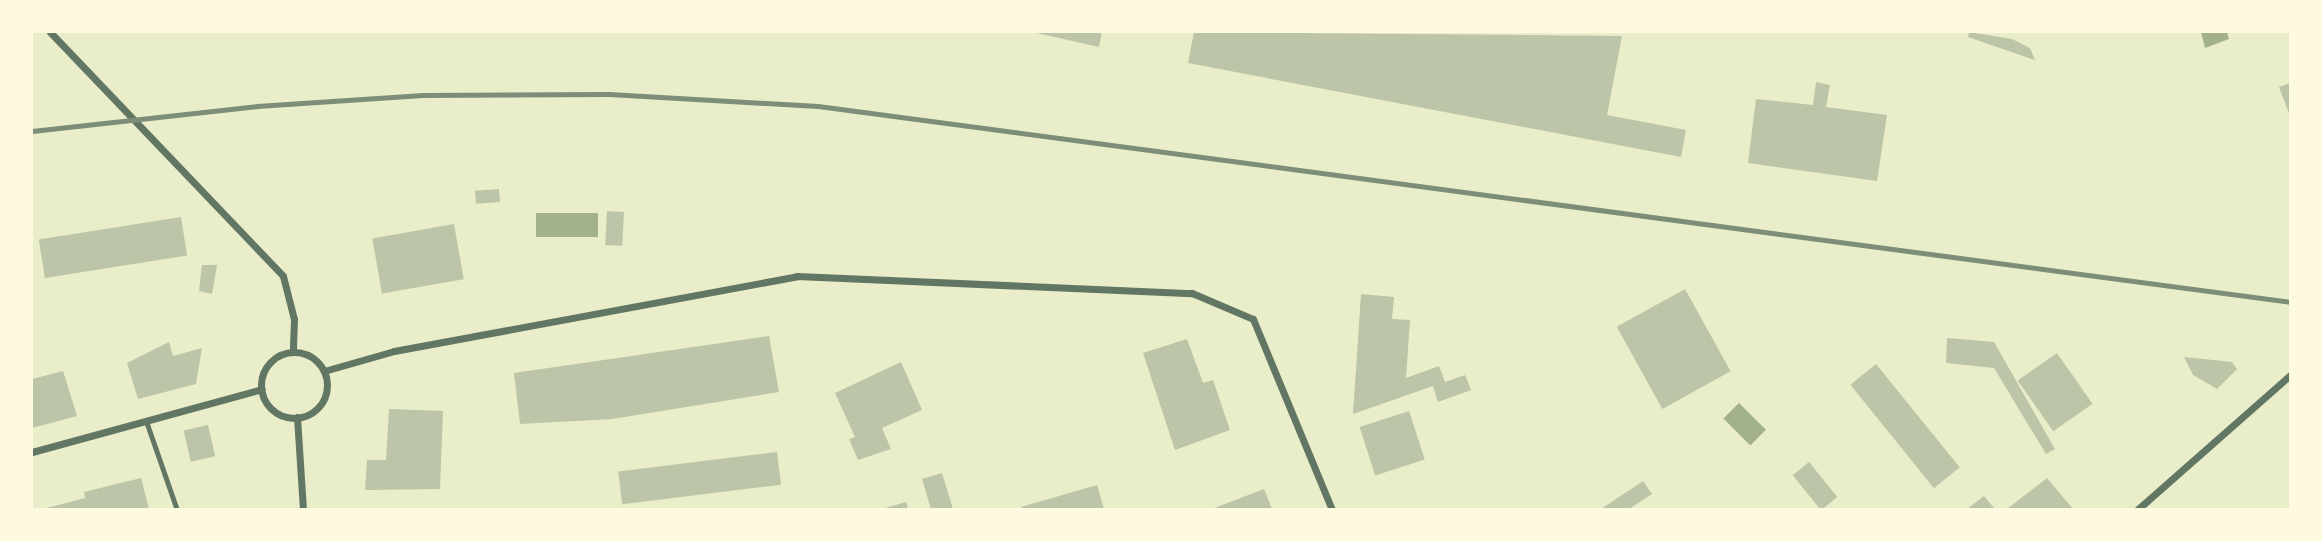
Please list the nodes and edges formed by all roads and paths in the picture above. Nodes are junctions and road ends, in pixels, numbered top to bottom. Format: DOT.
graph roads {
  1 [pos="50,32"];
  2 [pos="293,352"];
  3 [pos="324,371"];
  4 [pos="2291,375"];
  5 [pos="262,389"];
  6 [pos="298,417"];
  7 [pos="146,421"];
  8 [pos="32,452"];
  9 [pos="177,509"];
  10 [pos="303,509"];
  11 [pos="1332,509"];
  12 [pos="2137,509"];
  1 -- 2 [label="street"];
  2 -- 3 [label="street"];
  2 -- 5 [label="street"];
  3 -- 6 [label="street"];
  3 -- 11 [label="street"];
  4 -- 12 [label="street"];
  5 -- 6 [label="street"];
  5 -- 7 [label="street"];
  6 -- 10 [label="street"];
  7 -- 8 [label="street"];
  7 -- 9 [label="lane"];
}
